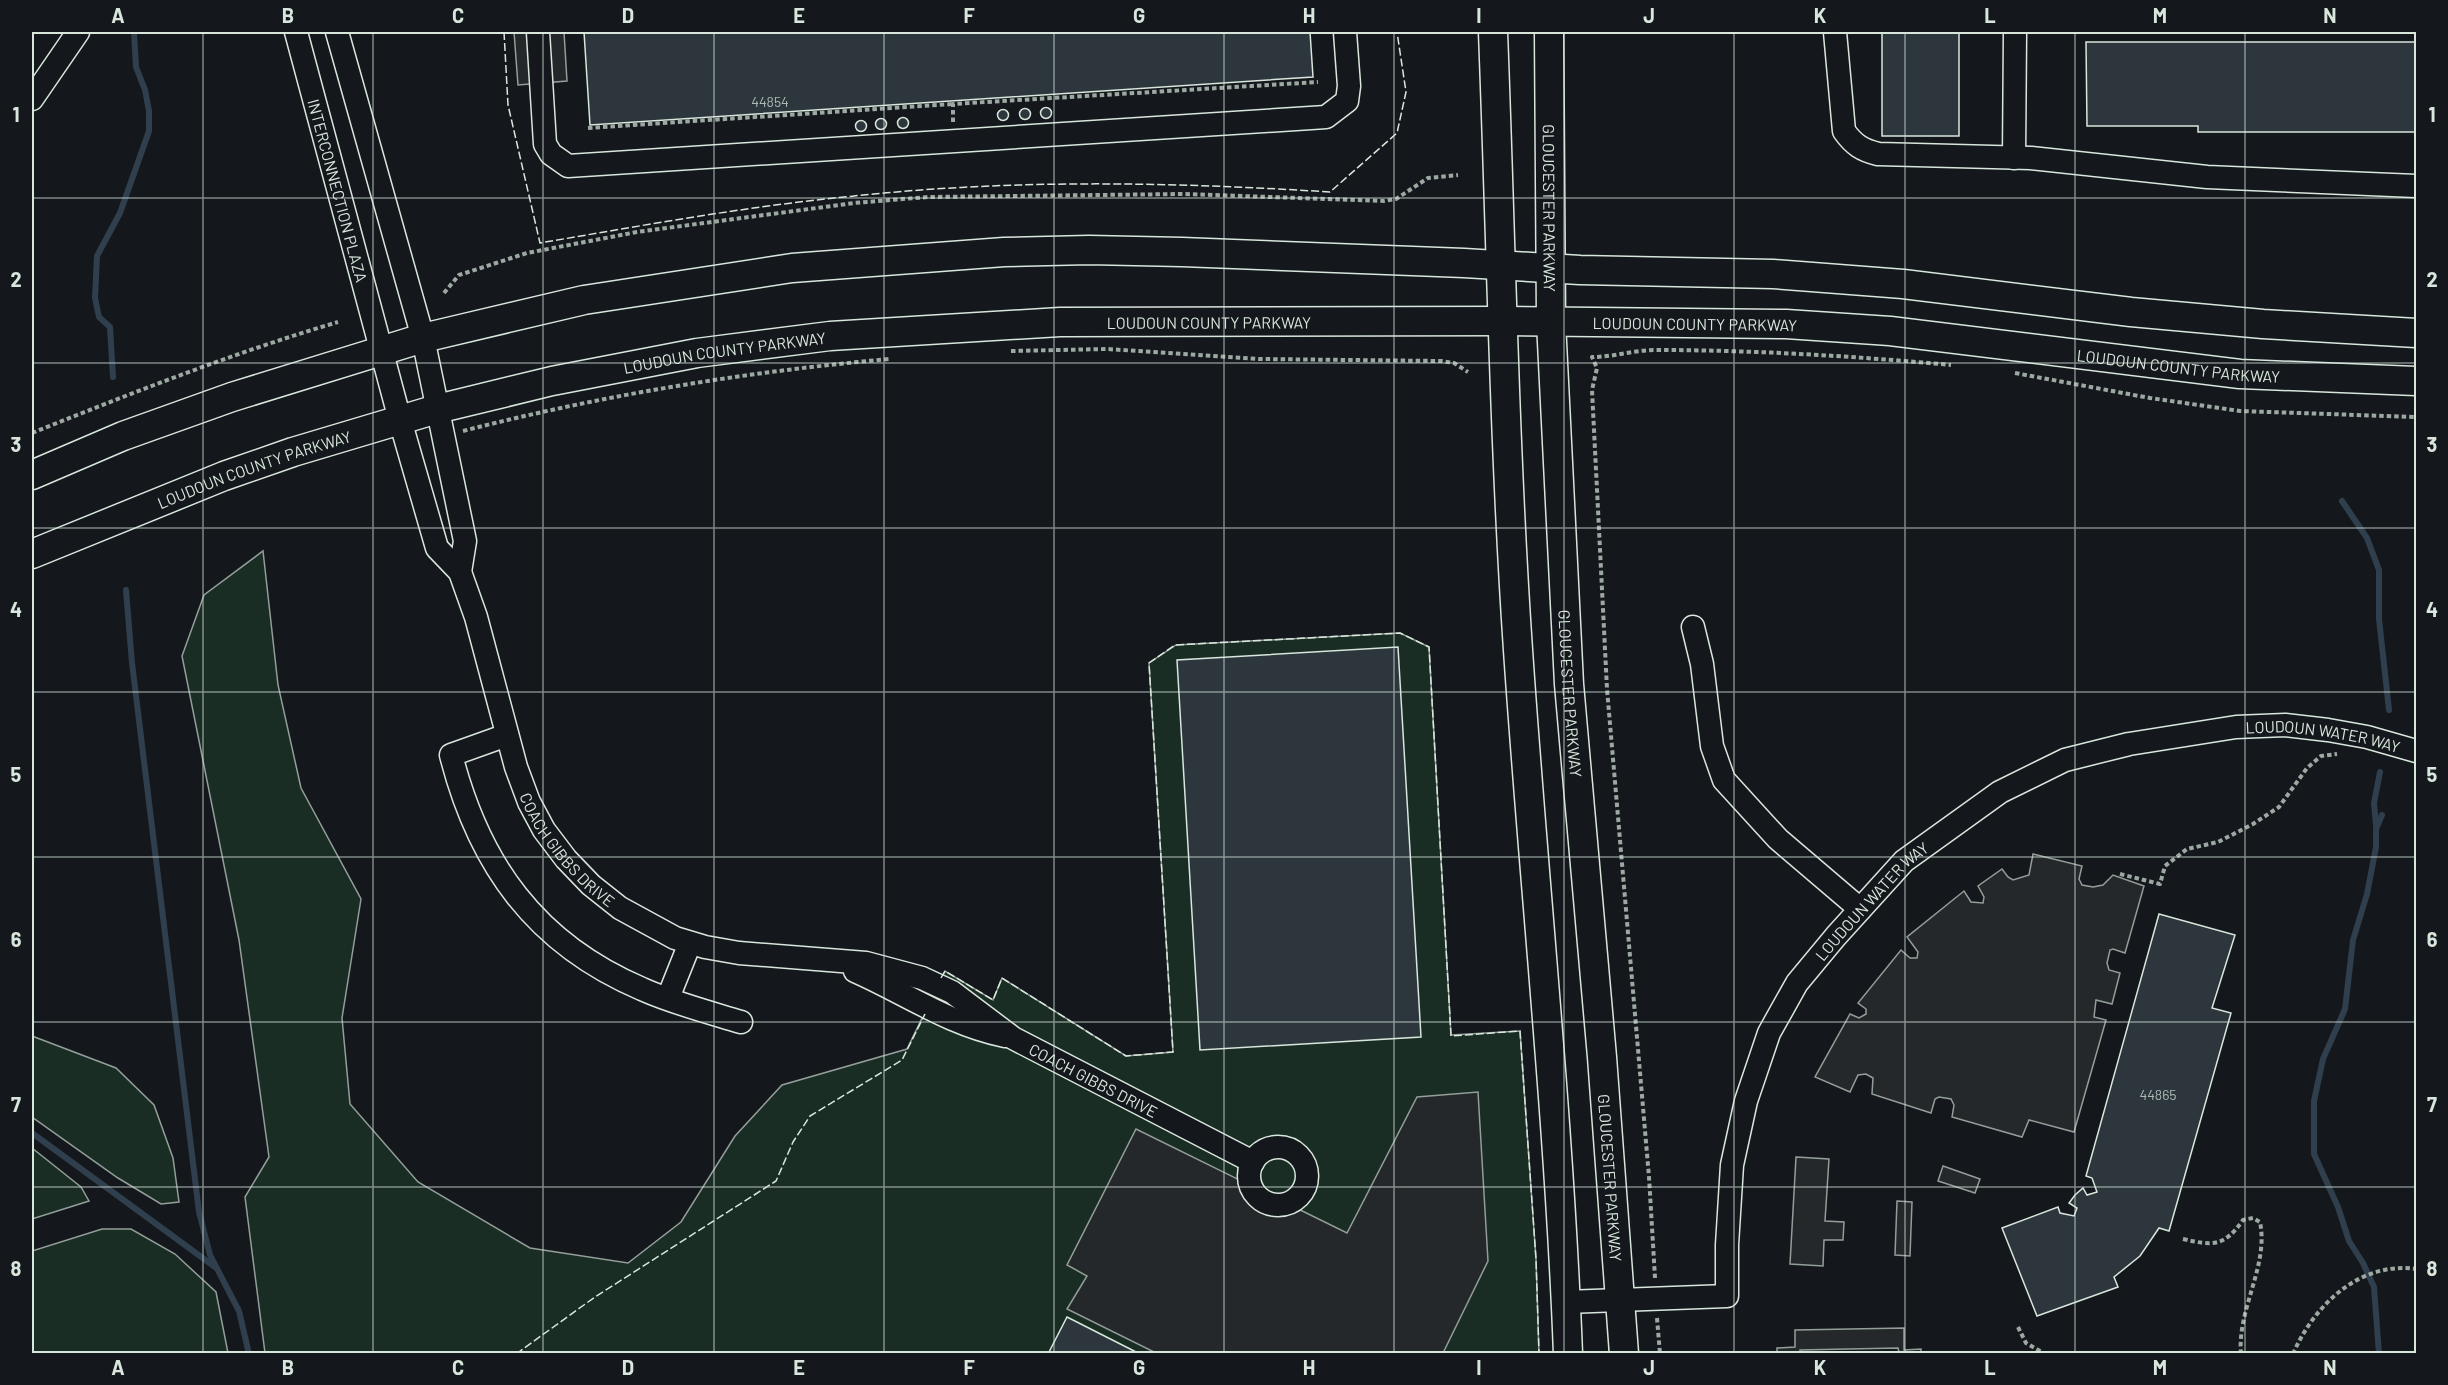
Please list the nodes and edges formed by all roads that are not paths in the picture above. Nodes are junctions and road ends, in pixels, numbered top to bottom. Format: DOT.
graph roads {
  1 [pos="78,32"];
  2 [pos="296,32"];
  3 [pos="337,32"];
  4 [pos="538,32"];
  5 [pos="1345,32"];
  6 [pos="1493,32"];
  7 [pos="1549,32"];
  8 [pos="1835,32"];
  9 [pos="2015,32"];
  10 [pos="32,99"];
  11 [pos="2014,158"];
  12 [pos="2416,186"];
  13 [pos="1502,267"];
  14 [pos="1550,269"];
  15 [pos="1503,321"];
  16 [pos="1551,322"];
  17 [pos="2416,333"];
  18 [pos="423,338"];
  19 [pos="382,350"];
  20 [pos="2416,381"];
  21 [pos="437,409"];
  22 [pos="400,420"];
  23 [pos="32,475"];
  24 [pos="32,554"];
  25 [pos="460,572"];
  26 [pos="1693,627"];
  27 [pos="507,735"];
  28 [pos="2416,751"];
  29 [pos="1860,909"];
  30 [pos="690,943"];
  31 [pos="668,998"];
  32 [pos="741,1022"];
  33 [pos="1252,1162"];
  34 [pos="1621,1299"];
  35 [pos="1566,1302"];
  36 [pos="1568,1353"];
  37 [pos="1624,1353"];
  1 -- 10 [label="street"];
  2 -- 19 [label="street, INTERCONNECTION PLAZA"];
  3 -- 18 [label="street"];
  4 -- 5 [label="street"];
  6 -- 13 [label="main road"];
  7 -- 14 [label="main road, GLOUCESTER PARKWAY"];
  8 -- 11 [label="street"];
  9 -- 11 [label="street"];
  11 -- 12 [label="street"];
  13 -- 14 [label="main road"];
  13 -- 15 [label="main road"];
  13 -- 18 [label="main road"];
  14 -- 16 [label="main road, GLOUCESTER PARKWAY"];
  14 -- 17 [label="main road"];
  15 -- 16 [label="main road, LOUDOUN COUNTY PARKWAY"];
  15 -- 21 [label="main road, LOUDOUN COUNTY PARKWAY"];
  15 -- 35 [label="main road"];
  16 -- 20 [label="main road, LOUDOUN COUNTY PARKWAY"];
  16 -- 34 [label="main road, GLOUCESTER PARKWAY"];
  18 -- 19 [label="main road"];
  18 -- 21 [label="street, COACH GIBBS DRIVE"];
  19 -- 22 [label="street, COACH GIBBS DRIVE"];
  19 -- 23 [label="main road"];
  21 -- 22 [label="main road, LOUDOUN COUNTY PARKWAY"];
  21 -- 25 [label="street, COACH GIBBS DRIVE"];
  22 -- 24 [label="main road, LOUDOUN COUNTY PARKWAY"];
  22 -- 25 [label="street, COACH GIBBS DRIVE"];
  25 -- 27 [label="street, COACH GIBBS DRIVE"];
  26 -- 29 [label="street"];
  27 -- 30 [label="street, COACH GIBBS DRIVE"];
  27 -- 31 [label="street"];
  28 -- 29 [label="street, LOUDOUN WATER WAY"];
  29 -- 34 [label="street, LOUDOUN WATER WAY"];
  30 -- 31 [label="street"];
  30 -- 33 [label="street, COACH GIBBS DRIVE"];
  31 -- 32 [label="street"];
  34 -- 35 [label="street, LOUDOUN WATER WAY"];
  34 -- 37 [label="main road, GLOUCESTER PARKWAY"];
  35 -- 36 [label="main road"];
}
